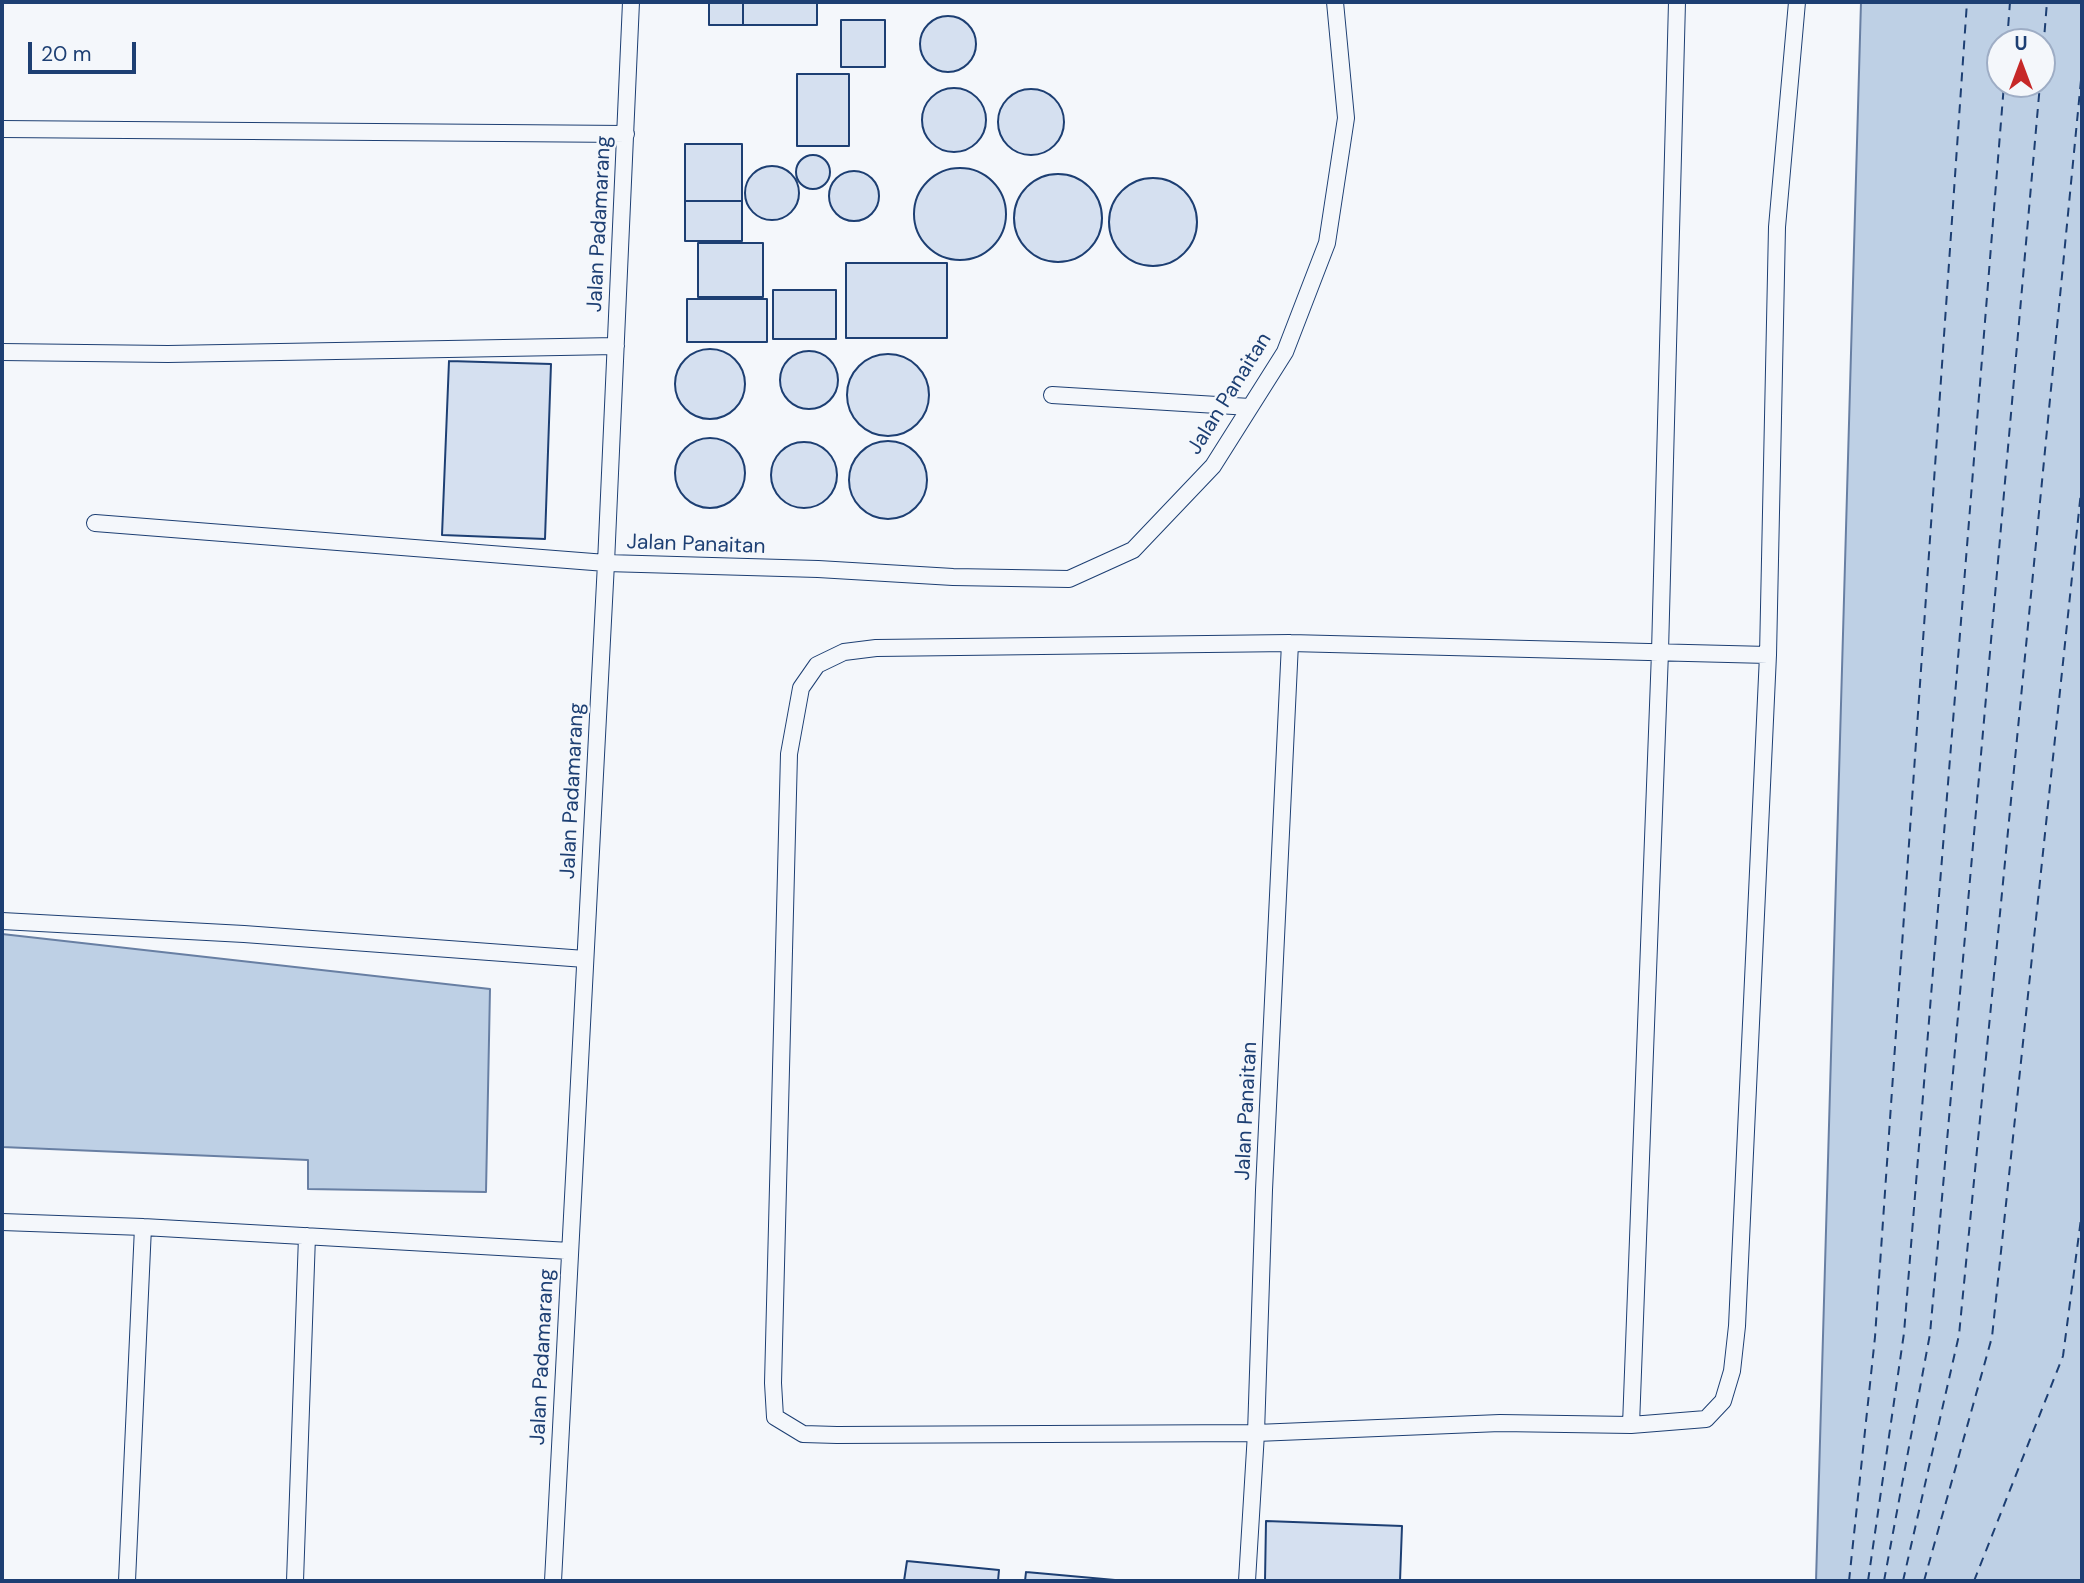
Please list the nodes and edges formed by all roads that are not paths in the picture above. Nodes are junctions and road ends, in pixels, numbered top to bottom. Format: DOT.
graph roads {
  1 [pos="631,2"];
  2 [pos="1335,2"];
  3 [pos="1676,2"];
  4 [pos="1797,2"];
  5 [pos="2,129"];
  6 [pos="625,134"];
  7 [pos="616,346"];
  8 [pos="2,352"];
  9 [pos="1052,396"];
  10 [pos="1250,407"];
  11 [pos="95,523"];
  12 [pos="606,563"];
  13 [pos="1290,643"];
  14 [pos="1660,652"];
  15 [pos="1768,655"];
  16 [pos="2,921"];
  17 [pos="586,959"];
  18 [pos="2,1222"];
  19 [pos="143,1227"];
  20 [pos="307,1237"];
  21 [pos="570,1251"];
  22 [pos="1631,1425"];
  23 [pos="1256,1433"];
  24 [pos="127,1581"];
  25 [pos="295,1581"];
  26 [pos="553,1581"];
  27 [pos="1247,1581"];
  1 -- 6 [label="lane, Jalan Padamarang"];
  2 -- 10 [label="lane, Jalan Panaitan"];
  3 -- 14 [label="lane"];
  4 -- 15 [label="lane"];
  5 -- 6 [label="lane"];
  6 -- 7 [label="lane, Jalan Padamarang"];
  7 -- 8 [label="lane"];
  7 -- 12 [label="lane, Jalan Padamarang"];
  9 -- 10 [label="lane"];
  10 -- 12 [label="lane, Jalan Panaitan"];
  11 -- 12 [label="lane, Jalan Panaitan"];
  12 -- 17 [label="lane, Jalan Padamarang"];
  13 -- 14 [label="lane"];
  13 -- 23 [label="lane, Jalan Panaitan"];
  13 -- 23 [label="lane"];
  14 -- 15 [label="lane"];
  14 -- 22 [label="lane"];
  15 -- 22 [label="lane"];
  16 -- 17 [label="lane"];
  17 -- 21 [label="lane, Jalan Padamarang"];
  18 -- 19 [label="lane"];
  19 -- 20 [label="lane"];
  19 -- 24 [label="lane"];
  20 -- 21 [label="lane"];
  20 -- 25 [label="lane"];
  21 -- 26 [label="lane, Jalan Padamarang"];
  22 -- 23 [label="lane"];
  23 -- 27 [label="lane, Jalan Panaitan"];
}
